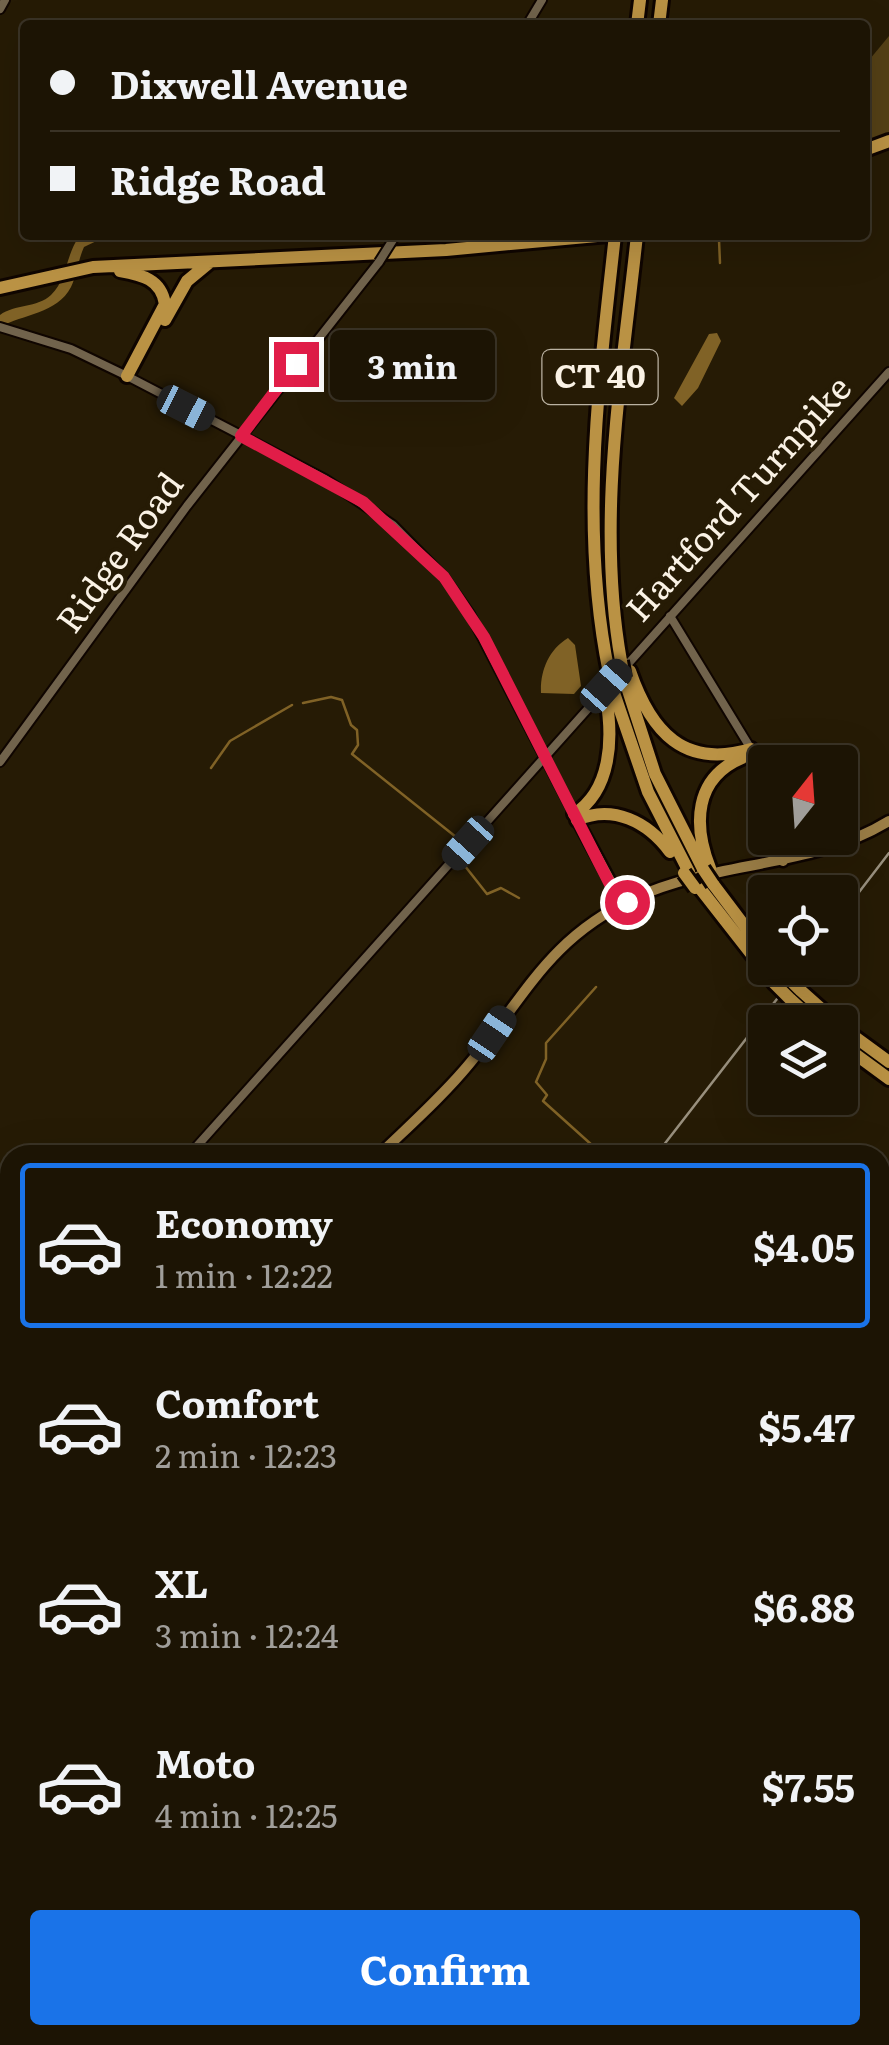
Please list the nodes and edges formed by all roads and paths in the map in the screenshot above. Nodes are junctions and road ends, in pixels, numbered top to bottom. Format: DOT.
graph roads {
  1 [pos="5,0"];
  2 [pos="0,9"];
  3 [pos="393,240"];
  4 [pos="461,240"];
  5 [pos="556,240"];
  6 [pos="612,240"];
  7 [pos="636,241"];
  8 [pos="213,260"];
  9 [pos="76,267"];
  10 [pos="0,285"];
  11 [pos="1,327"];
  12 [pos="889,372"];
  13 [pos="127,376"];
  14 [pos="241,436"];
  15 [pos="670,616"];
  16 [pos="625,666"];
  17 [pos="608,686"];
  18 [pos="748,745"];
  19 [pos="748,752"];
  20 [pos="748,754"];
  21 [pos="544,756"];
  22 [pos="0,762"];
  23 [pos="576,817"];
  24 [pos="889,820"];
  25 [pos="781,855"];
  26 [pos="783,862"];
  27 [pos="697,871"];
  28 [pos="706,886"];
  29 [pos="622,905"];
  30 [pos="722,909"];
  31 [pos="748,935"];
  32 [pos="748,939"];
  33 [pos="787,985"];
  34 [pos="794,994"];
  35 [pos="802,1005"];
  36 [pos="810,1005"];
  37 [pos="858,1039"];
  38 [pos="858,1056"];
  39 [pos="889,1062"];
  40 [pos="889,1079"];
  41 [pos="198,1145"];
  42 [pos="389,1145"];
  1 -- 2 [label="main road"];
  3 -- 14 [label="main road, Ridge Road, bridge"];
  4 -- 9 [label="highway"];
  5 -- 8 [label="highway"];
  6 -- 17 [label="highway, CT 40"];
  7 -- 16 [label="highway, CT 40"];
  8 -- 9 [label="highway"];
  8 -- 13 [label="highway"];
  9 -- 10 [label="highway"];
  9 -- 13 [label="highway"];
  11 -- 13 [label="main road"];
  12 -- 15 [label="main road, Hartford Turnpike"];
  13 -- 14 [label="main road"];
  14 -- 21 [label="main road"];
  14 -- 22 [label="main road, Ridge Road"];
  15 -- 18 [label="main road"];
  15 -- 21 [label="main road, Hartford Turnpike"];
  16 -- 19 [label="highway"];
  16 -- 27 [label="highway, CT 40"];
  17 -- 23 [label="highway"];
  17 -- 27 [label="highway, CT 40"];
  20 -- 27 [label="highway"];
  21 -- 23 [label="main road"];
  21 -- 41 [label="main road, Hartford Turnpike"];
  23 -- 27 [label="highway"];
  23 -- 29 [label="main road"];
  24 -- 26 [label="main road"];
  25 -- 26 [label="main road"];
  26 -- 29 [label="main road"];
  27 -- 28 [label="highway, bridge"];
  27 -- 28 [label="highway, CT 40, bridge"];
  28 -- 30 [label="highway"];
  28 -- 30 [label="highway"];
  29 -- 42 [label="main road"];
  30 -- 31 [label="highway"];
  30 -- 32 [label="highway"];
  33 -- 34 [label="highway, bridge"];
  34 -- 35 [label="highway"];
  34 -- 36 [label="highway"];
  37 -- 39 [label="highway"];
  38 -- 40 [label="highway"];
}
